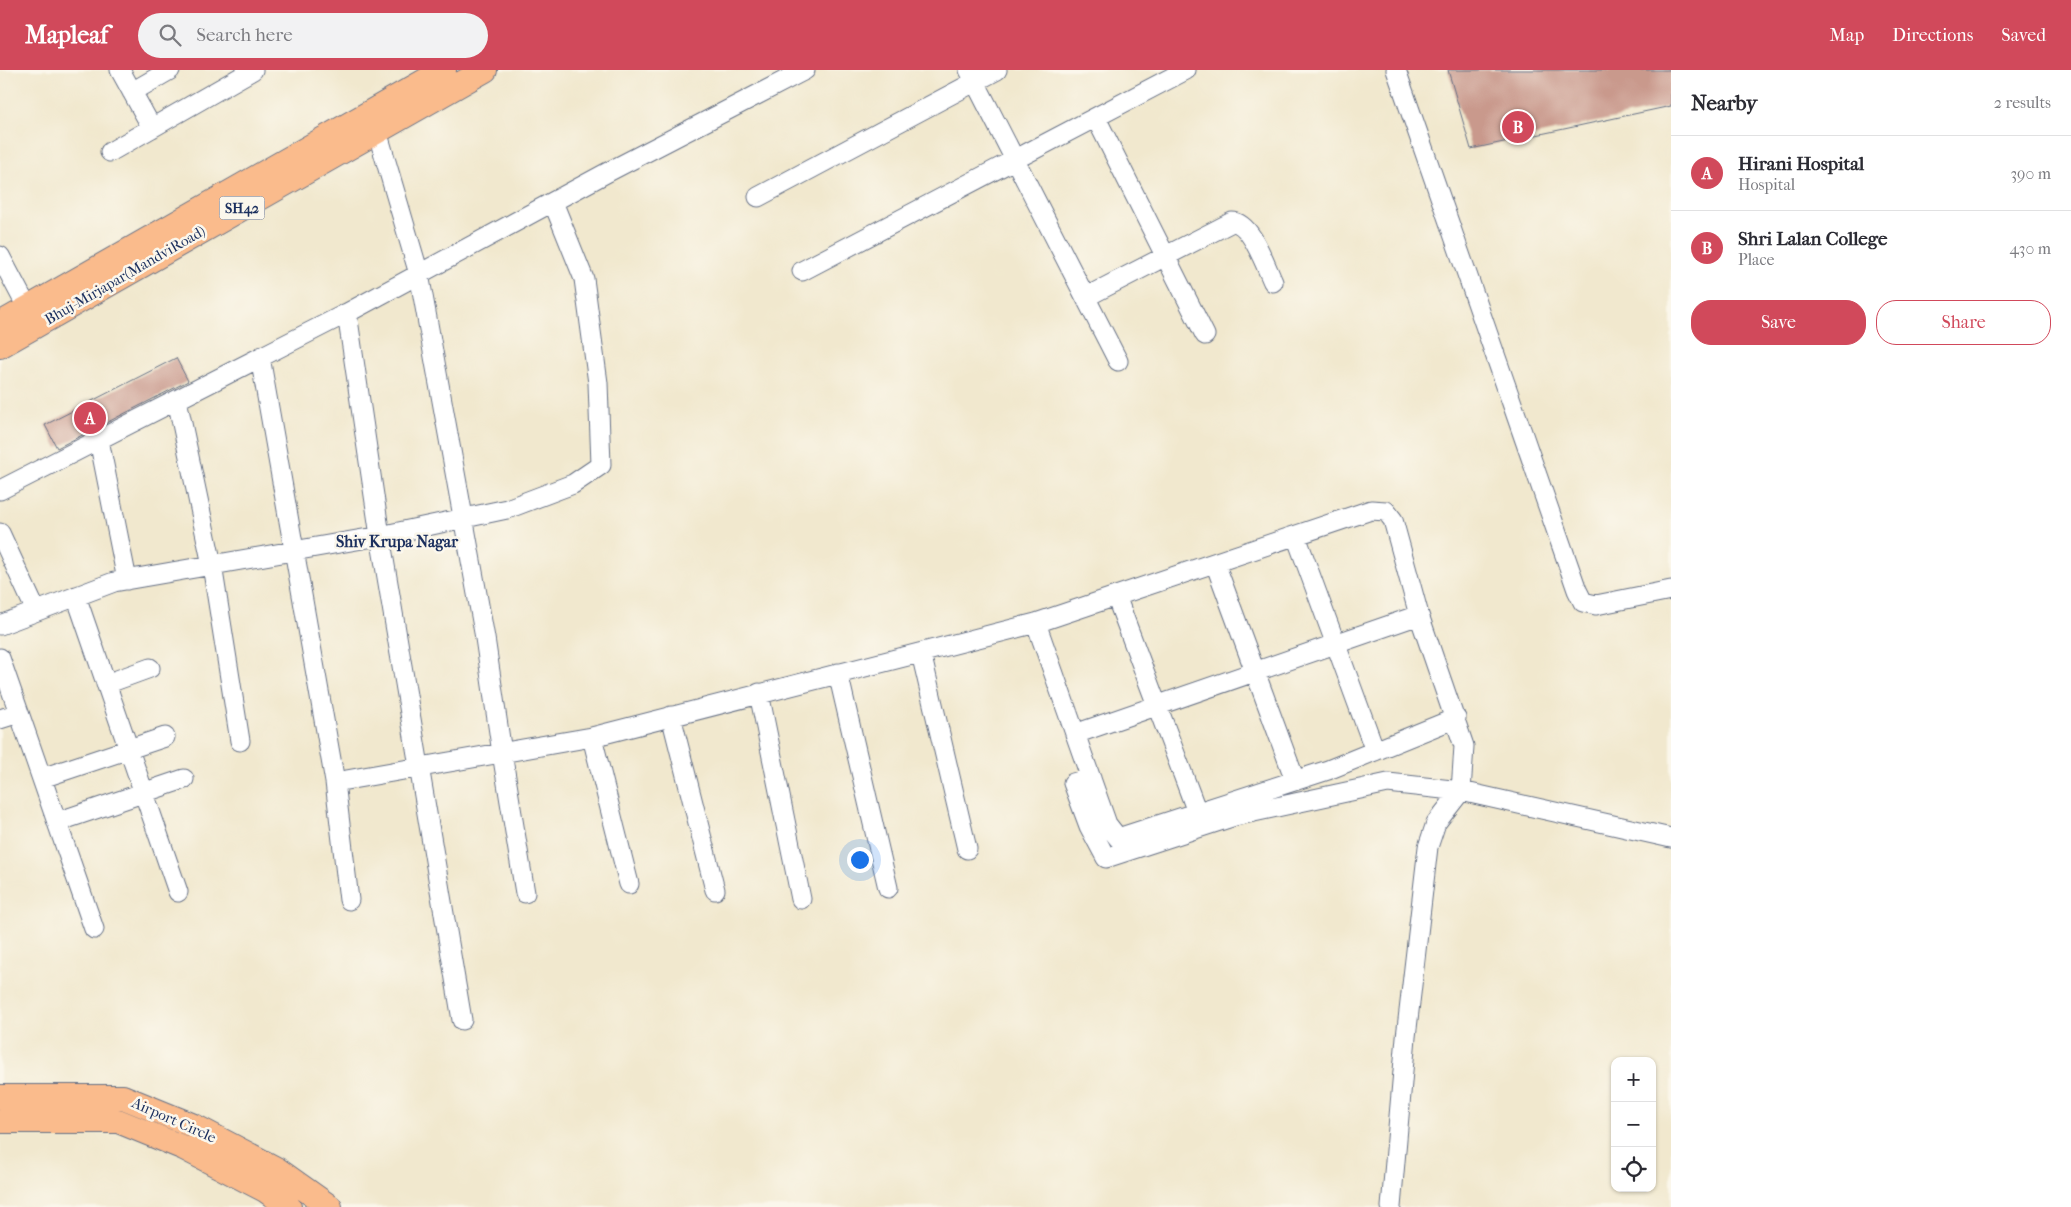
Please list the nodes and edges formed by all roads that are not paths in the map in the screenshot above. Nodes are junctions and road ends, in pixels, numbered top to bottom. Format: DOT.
graph roads {
  1 [pos="120,70"];
  2 [pos="170,70"];
  3 [pos="252,70"];
  4 [pos="444,70"];
  5 [pos="805,70"];
  6 [pos="997,70"];
  7 [pos="1186,70"];
  8 [pos="1396,70"];
  9 [pos="482,71"];
  10 [pos="972,76"];
  11 [pos="132,92"];
  12 [pos="1096,118"];
  13 [pos="152,128"];
  14 [pos="377,131"];
  15 [pos="110,152"];
  16 [pos="1016,161"];
  17 [pos="758,197"];
  18 [pos="553,202"];
  19 [pos="0,256"];
  20 [pos="1166,257"];
  21 [pos="802,271"];
  22 [pos="419,274"];
  23 [pos="1272,282"];
  24 [pos="1086,297"];
  25 [pos="28,309"];
  26 [pos="347,313"];
  27 [pos="0,324"];
  28 [pos="1204,335"];
  29 [pos="0,346"];
  30 [pos="260,358"];
  31 [pos="1118,361"];
  32 [pos="177,400"];
  33 [pos="99,440"];
  34 [pos="0,490"];
  35 [pos="463,518"];
  36 [pos="0,532"];
  37 [pos="380,536"];
  38 [pos="1296,536"];
  39 [pos="293,551"];
  40 [pos="1215,563"];
  41 [pos="212,565"];
  42 [pos="127,580"];
  43 [pos="1671,590"];
  44 [pos="76,596"];
  45 [pos="1116,596"];
  46 [pos="36,611"];
  47 [pos="1419,615"];
  48 [pos="1036,623"];
  49 [pos="0,625"];
  50 [pos="1335,644"];
  51 [pos="921,653"];
  52 [pos="0,658"];
  53 [pos="150,668"];
  54 [pos="1256,671"];
  55 [pos="838,672"];
  56 [pos="106,684"];
  57 [pos="759,693"];
  58 [pos="1157,706"];
  59 [pos="19,713"];
  60 [pos="671,716"];
  61 [pos="1456,718"];
  62 [pos="0,720"];
  63 [pos="1075,734"];
  64 [pos="166,737"];
  65 [pos="592,737"];
  66 [pos="240,741"];
  67 [pos="128,749"];
  68 [pos="1374,751"];
  69 [pos="502,753"];
  70 [pos="419,768"];
  71 [pos="42,778"];
  72 [pos="1091,778"];
  73 [pos="184,779"];
  74 [pos="1295,780"];
  75 [pos="335,782"];
  76 [pos="1461,791"];
  77 [pos="144,793"];
  78 [pos="1197,812"];
  79 [pos="57,822"];
  80 [pos="1671,838"];
  81 [pos="967,849"];
  82 [pos="628,884"];
  83 [pos="888,888"];
  84 [pos="715,890"];
  85 [pos="178,892"];
  86 [pos="525,893"];
  87 [pos="801,899"];
  88 [pos="348,900"];
  89 [pos="94,929"];
  90 [pos="462,1020"];
  91 [pos="0,1097"];
  92 [pos="0,1121"];
  93 [pos="289,1207"];
  94 [pos="330,1207"];
  95 [pos="1391,1207"];
  1 -- 11 [label="street"];
  2 -- 11 [label="street"];
  3 -- 13 [label="street"];
  4 -- 25 [label="main road, Bhuj-Mirjapar(MandviRoad) / SH42"];
  5 -- 18 [label="street"];
  6 -- 10 [label="street"];
  7 -- 12 [label="street"];
  8 -- 43 [label="street"];
  9 -- 14 [label="main road, Bhuj-Mirjapar(MandviRoad) / SH42"];
  10 -- 16 [label="street"];
  10 -- 17 [label="street"];
  11 -- 13 [label="street"];
  12 -- 16 [label="street"];
  12 -- 20 [label="street"];
  13 -- 15 [label="street"];
  14 -- 22 [label="street"];
  14 -- 29 [label="main road, Bhuj-Mirjapar(MandviRoad) / SH42"];
  16 -- 21 [label="street"];
  16 -- 24 [label="street"];
  18 -- 22 [label="street"];
  18 -- 35 [label="street"];
  19 -- 25 [label="street"];
  20 -- 23 [label="street"];
  20 -- 24 [label="street"];
  20 -- 28 [label="street"];
  22 -- 26 [label="street"];
  22 -- 35 [label="street"];
  24 -- 31 [label="street"];
  25 -- 27 [label="main road, Bhuj-Mirjapar(MandviRoad) / SH42"];
  26 -- 30 [label="street"];
  26 -- 37 [label="street"];
  30 -- 32 [label="street"];
  30 -- 39 [label="street"];
  32 -- 33 [label="street"];
  32 -- 41 [label="street"];
  33 -- 34 [label="street"];
  33 -- 42 [label="street"];
  35 -- 37 [label="street"];
  35 -- 69 [label="street"];
  36 -- 46 [label="street"];
  37 -- 39 [label="street"];
  37 -- 70 [label="street"];
  38 -- 40 [label="street"];
  38 -- 47 [label="street"];
  38 -- 50 [label="street"];
  39 -- 41 [label="street"];
  39 -- 75 [label="street"];
  40 -- 45 [label="street"];
  40 -- 54 [label="street"];
  41 -- 42 [label="street"];
  41 -- 66 [label="street"];
  42 -- 44 [label="street"];
  44 -- 46 [label="street"];
  44 -- 56 [label="street"];
  45 -- 48 [label="street"];
  45 -- 58 [label="street"];
  46 -- 49 [label="street"];
  47 -- 50 [label="street"];
  47 -- 61 [label="street"];
  48 -- 51 [label="street"];
  48 -- 63 [label="street"];
  50 -- 54 [label="street"];
  50 -- 68 [label="street"];
  51 -- 55 [label="street"];
  51 -- 81 [label="street"];
  52 -- 59 [label="street"];
  53 -- 56 [label="street"];
  54 -- 58 [label="street"];
  54 -- 74 [label="street"];
  55 -- 57 [label="street"];
  55 -- 83 [label="street"];
  56 -- 67 [label="street"];
  57 -- 60 [label="street"];
  57 -- 87 [label="street"];
  58 -- 63 [label="street"];
  58 -- 78 [label="street"];
  59 -- 62 [label="street"];
  59 -- 71 [label="street"];
  60 -- 65 [label="street"];
  60 -- 84 [label="street"];
  61 -- 68 [label="street"];
  61 -- 76 [label="street"];
  63 -- 72 [label="street"];
  64 -- 67 [label="street"];
  65 -- 69 [label="street"];
  65 -- 82 [label="street"];
  67 -- 71 [label="street"];
  67 -- 77 [label="street"];
  68 -- 74 [label="street"];
  69 -- 70 [label="street"];
  69 -- 86 [label="street"];
  70 -- 75 [label="street"];
  70 -- 90 [label="street"];
  71 -- 79 [label="street"];
  72 -- 76 [label="street"];
  72 -- 78 [label="street"];
  73 -- 77 [label="street"];
  74 -- 78 [label="street"];
  75 -- 88 [label="street"];
  76 -- 80 [label="street"];
  76 -- 95 [label="street"];
  77 -- 79 [label="street"];
  77 -- 85 [label="street"];
  79 -- 89 [label="street"];
  91 -- 94 [label="main road, Airport Circle"];
  92 -- 93 [label="main road, Airport Circle"];
}
